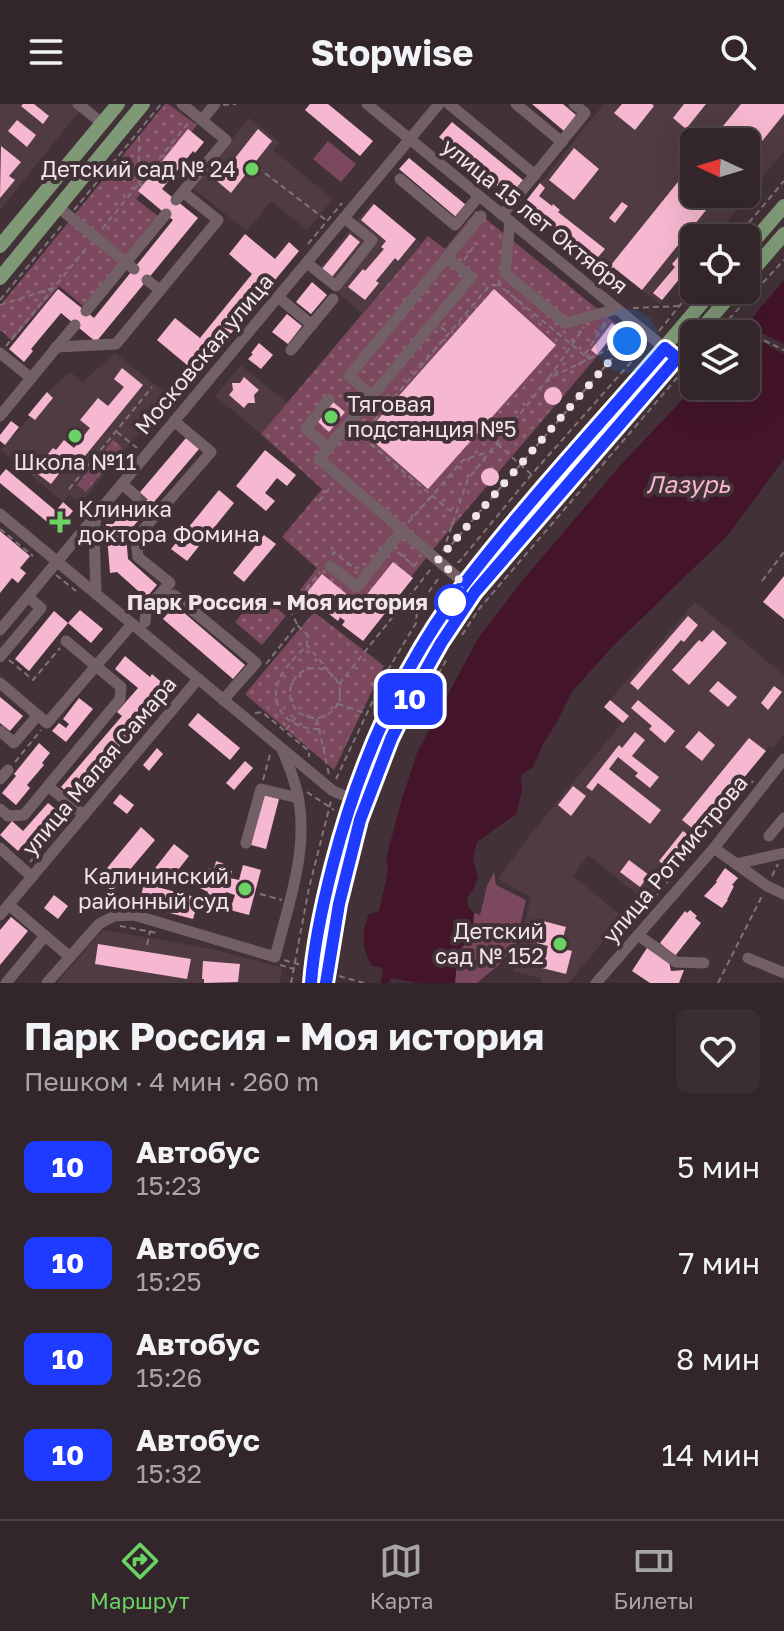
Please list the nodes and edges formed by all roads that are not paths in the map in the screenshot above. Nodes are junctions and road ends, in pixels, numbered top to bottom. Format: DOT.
graph roads {
  1 [pos="78,104"];
  2 [pos="118,104"];
  3 [pos="143,104"];
  4 [pos="182,104"];
  5 [pos="215,104"];
  6 [pos="367,104"];
  7 [pos="439,104"];
  8 [pos="449,104"];
  9 [pos="516,104"];
  10 [pos="574,104"];
  11 [pos="202,120"];
  12 [pos="102,123"];
  13 [pos="410,139"];
  14 [pos="562,142"];
  15 [pos="535,175"];
  16 [pos="400,179"];
  17 [pos="479,196"];
  18 [pos="784,206"];
  19 [pos="63,212"];
  20 [pos="166,214"];
  21 [pos="481,216"];
  22 [pos="344,218"];
  23 [pos="506,218"];
  24 [pos="760,234"];
  25 [pos="784,234"];
  26 [pos="0,246"];
  27 [pos="447,257"];
  28 [pos="760,262"];
  29 [pos="307,263"];
  30 [pos="130,266"];
  31 [pos="0,278"];
  32 [pos="147,280"];
  33 [pos="160,290"];
  34 [pos="278,297"];
  35 [pos="333,299"];
  36 [pos="704,304"];
  37 [pos="723,304"];
  38 [pos="617,309"];
  39 [pos="86,311"];
  40 [pos="710,320"];
  41 [pos="75,325"];
  42 [pos="312,325"];
  43 [pos="56,347"];
  44 [pos="680,347"];
  45 [pos="291,350"];
  46 [pos="0,353"];
  47 [pos="671,353"];
  48 [pos="31,378"];
  49 [pos="372,396"];
  50 [pos="329,399"];
  51 [pos="0,416"];
  52 [pos="174,421"];
  53 [pos="328,447"];
  54 [pos="122,484"];
  55 [pos="136,496"];
  56 [pos="98,513"];
  57 [pos="0,514"];
  58 [pos="402,530"];
  59 [pos="57,562"];
  60 [pos="326,566"];
  61 [pos="470,588"];
  62 [pos="96,594"];
  63 [pos="28,597"];
  64 [pos="138,625"];
  65 [pos="0,630"];
  66 [pos="66,641"];
  67 [pos="1,656"];
  68 [pos="96,666"];
  69 [pos="198,679"];
  70 [pos="0,683"];
  71 [pos="223,700"];
  72 [pos="43,719"];
  73 [pos="0,731"];
  74 [pos="277,750"];
  75 [pos="784,759"];
  76 [pos="49,787"];
  77 [pos="298,798"];
  78 [pos="358,801"];
  79 [pos="0,809"];
  80 [pos="84,815"];
  81 [pos="784,818"];
  82 [pos="769,836"];
  83 [pos="246,843"];
  84 [pos="0,848"];
  85 [pos="714,848"];
  86 [pos="781,858"];
  87 [pos="736,864"];
  88 [pos="32,877"];
  89 [pos="784,894"];
  90 [pos="9,905"];
  91 [pos="0,915"];
  92 [pos="638,935"];
  93 [pos="45,936"];
  94 [pos="70,957"];
  95 [pos="748,958"];
  96 [pos="704,963"];
  97 [pos="784,973"];
  98 [pos="330,978"];
  99 [pos="6,983"];
  100 [pos="47,983"];
  101 [pos="311,983"];
  102 [pos="596,983"];
  1 -- 12 [label="street"];
  2 -- 12 [label="main road"];
  3 -- 19 [label="main road"];
  4 -- 11 [label="street"];
  5 -- 11 [label="street"];
  6 -- 13 [label="street, улица 15 лет Октября"];
  7 -- 13 [label="street, Московская улица"];
  8 -- 15 [label="street"];
  9 -- 14 [label="street"];
  10 -- 14 [label="street"];
  11 -- 33 [label="street"];
  12 -- 26 [label="main road"];
  13 -- 17 [label="street, улица 15 лет Октября"];
  13 -- 22 [label="street, Московская улица"];
  14 -- 15 [label="street"];
  15 -- 23 [label="street"];
  16 -- 17 [label="street"];
  17 -- 23 [label="street, улица 15 лет Октября"];
  18 -- 24 [label="main road"];
  19 -- 30 [label="street"];
  19 -- 31 [label="main road"];
  20 -- 30 [label="street"];
  21 -- 27 [label="street"];
  22 -- 29 [label="street, Московская улица"];
  22 -- 29 [label="street"];
  23 -- 38 [label="street, улица 15 лет Октября"];
  23 -- 38 [label="street"];
  25 -- 28 [label="main road"];
  27 -- 49 [label="street"];
  27 -- 49 [label="street"];
  29 -- 34 [label="street, Московская улица"];
  30 -- 39 [label="street"];
  32 -- 33 [label="street"];
  33 -- 43 [label="street"];
  34 -- 42 [label="street"];
  34 -- 52 [label="street, Московская улица"];
  35 -- 42 [label="street"];
  36 -- 47 [label="main road"];
  37 -- 40 [label="main road"];
  38 -- 47 [label="street, улица 15 лет Октября"];
  41 -- 43 [label="street"];
  42 -- 45 [label="street"];
  43 -- 48 [label="street"];
  44 -- 47 [label="main road"];
  46 -- 48 [label="street"];
  47 -- 61 [label="main road"];
  48 -- 51 [label="street"];
  49 -- 53 [label="street"];
  50 -- 53 [label="street"];
  52 -- 54 [label="street, Московская улица"];
  52 -- 64 [label="street"];
  53 -- 58 [label="street"];
  54 -- 55 [label="street"];
  54 -- 56 [label="street, Московская улица"];
  56 -- 59 [label="street, Московская улица"];
  56 -- 62 [label="street"];
  57 -- 59 [label="street"];
  58 -- 60 [label="street"];
  58 -- 61 [label="street"];
  59 -- 62 [label="street"];
  59 -- 63 [label="street, Московская улица"];
  61 -- 78 [label="main road"];
  62 -- 64 [label="street"];
  63 -- 65 [label="street, Московская улица"];
  63 -- 67 [label="street"];
  64 -- 68 [label="street"];
  64 -- 69 [label="street"];
  64 -- 71 [label="street"];
  66 -- 68 [label="street"];
  68 -- 72 [label="street"];
  68 -- 76 [label="street"];
  69 -- 71 [label="street"];
  69 -- 80 [label="street, улица Малая Самара"];
  70 -- 72 [label="street"];
  71 -- 74 [label="street"];
  72 -- 73 [label="street"];
  74 -- 77 [label="street"];
  74 -- 78 [label="street"];
  75 -- 85 [label="street, улица Ротмистрова"];
  76 -- 79 [label="street"];
  76 -- 80 [label="street"];
  77 -- 83 [label="street"];
  77 -- 94 [label="street"];
  78 -- 98 [label="main road"];
  78 -- 101 [label="main road"];
  80 -- 88 [label="street, улица Малая Самара"];
  81 -- 82 [label="street"];
  84 -- 88 [label="street"];
  85 -- 87 [label="street"];
  85 -- 92 [label="street, улица Ротмистрова"];
  86 -- 87 [label="street"];
  87 -- 89 [label="street"];
  88 -- 90 [label="street, улица Малая Самара"];
  90 -- 91 [label="street, улица Малая Самара"];
  90 -- 93 [label="street"];
  92 -- 96 [label="street"];
  92 -- 102 [label="street, улица Ротмистрова"];
  93 -- 94 [label="street"];
  93 -- 99 [label="street"];
  94 -- 100 [label="street"];
  95 -- 97 [label="street"];
}
